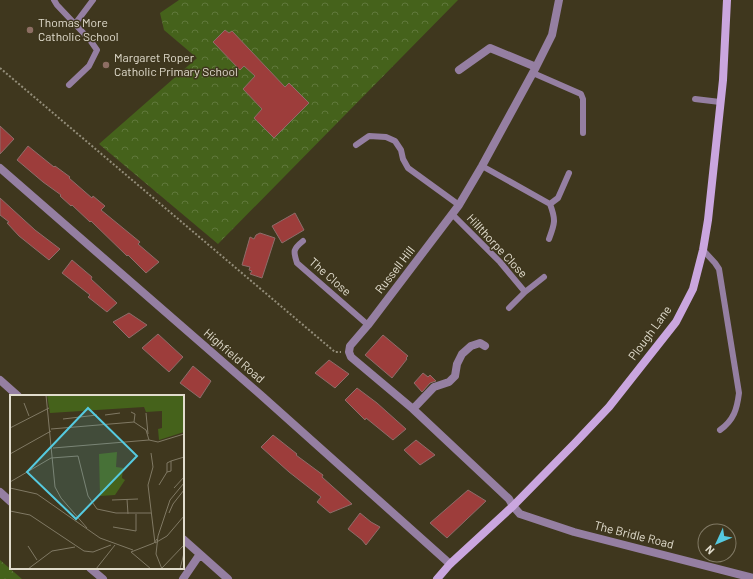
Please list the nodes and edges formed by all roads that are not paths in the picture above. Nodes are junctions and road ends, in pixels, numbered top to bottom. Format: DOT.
graph roads {
  1 [pos="54,0"];
  2 [pos="92,0"];
  3 [pos="559,0"];
  4 [pos="727,0"];
  5 [pos="75,24"];
  6 [pos="459,70"];
  7 [pos="534,70"];
  8 [pos="69,85"];
  9 [pos="694,99"];
  10 [pos="720,102"];
  11 [pos="583,133"];
  12 [pos="356,146"];
  13 [pos="482,166"];
  14 [pos="0,168"];
  15 [pos="569,173"];
  16 [pos="550,204"];
  17 [pos="459,205"];
  18 [pos="453,215"];
  19 [pos="548,239"];
  20 [pos="303,241"];
  21 [pos="703,250"];
  22 [pos="544,277"];
  23 [pos="526,292"];
  24 [pos="509,308"];
  25 [pos="368,325"];
  26 [pos="485,346"];
  27 [pos="0,380"];
  28 [pos="17,395"];
  29 [pos="413,409"];
  30 [pos="720,430"];
  31 [pos="0,492"];
  32 [pos="10,501"];
  33 [pos="513,506"];
  34 [pos="184,540"];
  35 [pos="200,554"];
  36 [pos="450,564"];
  37 [pos="91,569"];
  38 [pos="753,578"];
  39 [pos="103,579"];
  40 [pos="183,579"];
  41 [pos="228,579"];
  42 [pos="437,579"];
  1 -- 5 [label="lane"];
  2 -- 5 [label="lane"];
  3 -- 7 [label="street, Russell Hill"];
  4 -- 10 [label="main road, Plough Lane"];
  5 -- 8 [label="lane"];
  6 -- 7 [label="street"];
  7 -- 11 [label="lane"];
  7 -- 13 [label="street, Russell Hill"];
  9 -- 10 [label="lane"];
  10 -- 21 [label="main road, Plough Lane"];
  12 -- 17 [label="lane"];
  13 -- 16 [label="lane"];
  13 -- 17 [label="street, Russell Hill"];
  14 -- 36 [label="street, Highfield Road"];
  15 -- 16 [label="lane"];
  16 -- 19 [label="lane"];
  17 -- 18 [label="street, Russell Hill"];
  18 -- 23 [label="lane, Hillthorpe Close"];
  18 -- 25 [label="street, Russell Hill"];
  20 -- 25 [label="lane, The Close"];
  21 -- 30 [label="lane"];
  21 -- 33 [label="main road, Plough Lane"];
  22 -- 23 [label="lane, Hillthorpe Close"];
  23 -- 24 [label="lane, Hillthorpe Close"];
  25 -- 29 [label="street, Russell Hill"];
  26 -- 29 [label="street"];
  27 -- 28 [label="street"];
  29 -- 33 [label="street"];
  31 -- 32 [label="street"];
  33 -- 36 [label="main road, Plough Lane"];
  33 -- 38 [label="street, The Bridle Road"];
  34 -- 35 [label="street"];
  35 -- 40 [label="street"];
  35 -- 41 [label="street"];
  36 -- 42 [label="main road, Plough Lane"];
  37 -- 39 [label="street"];
}
